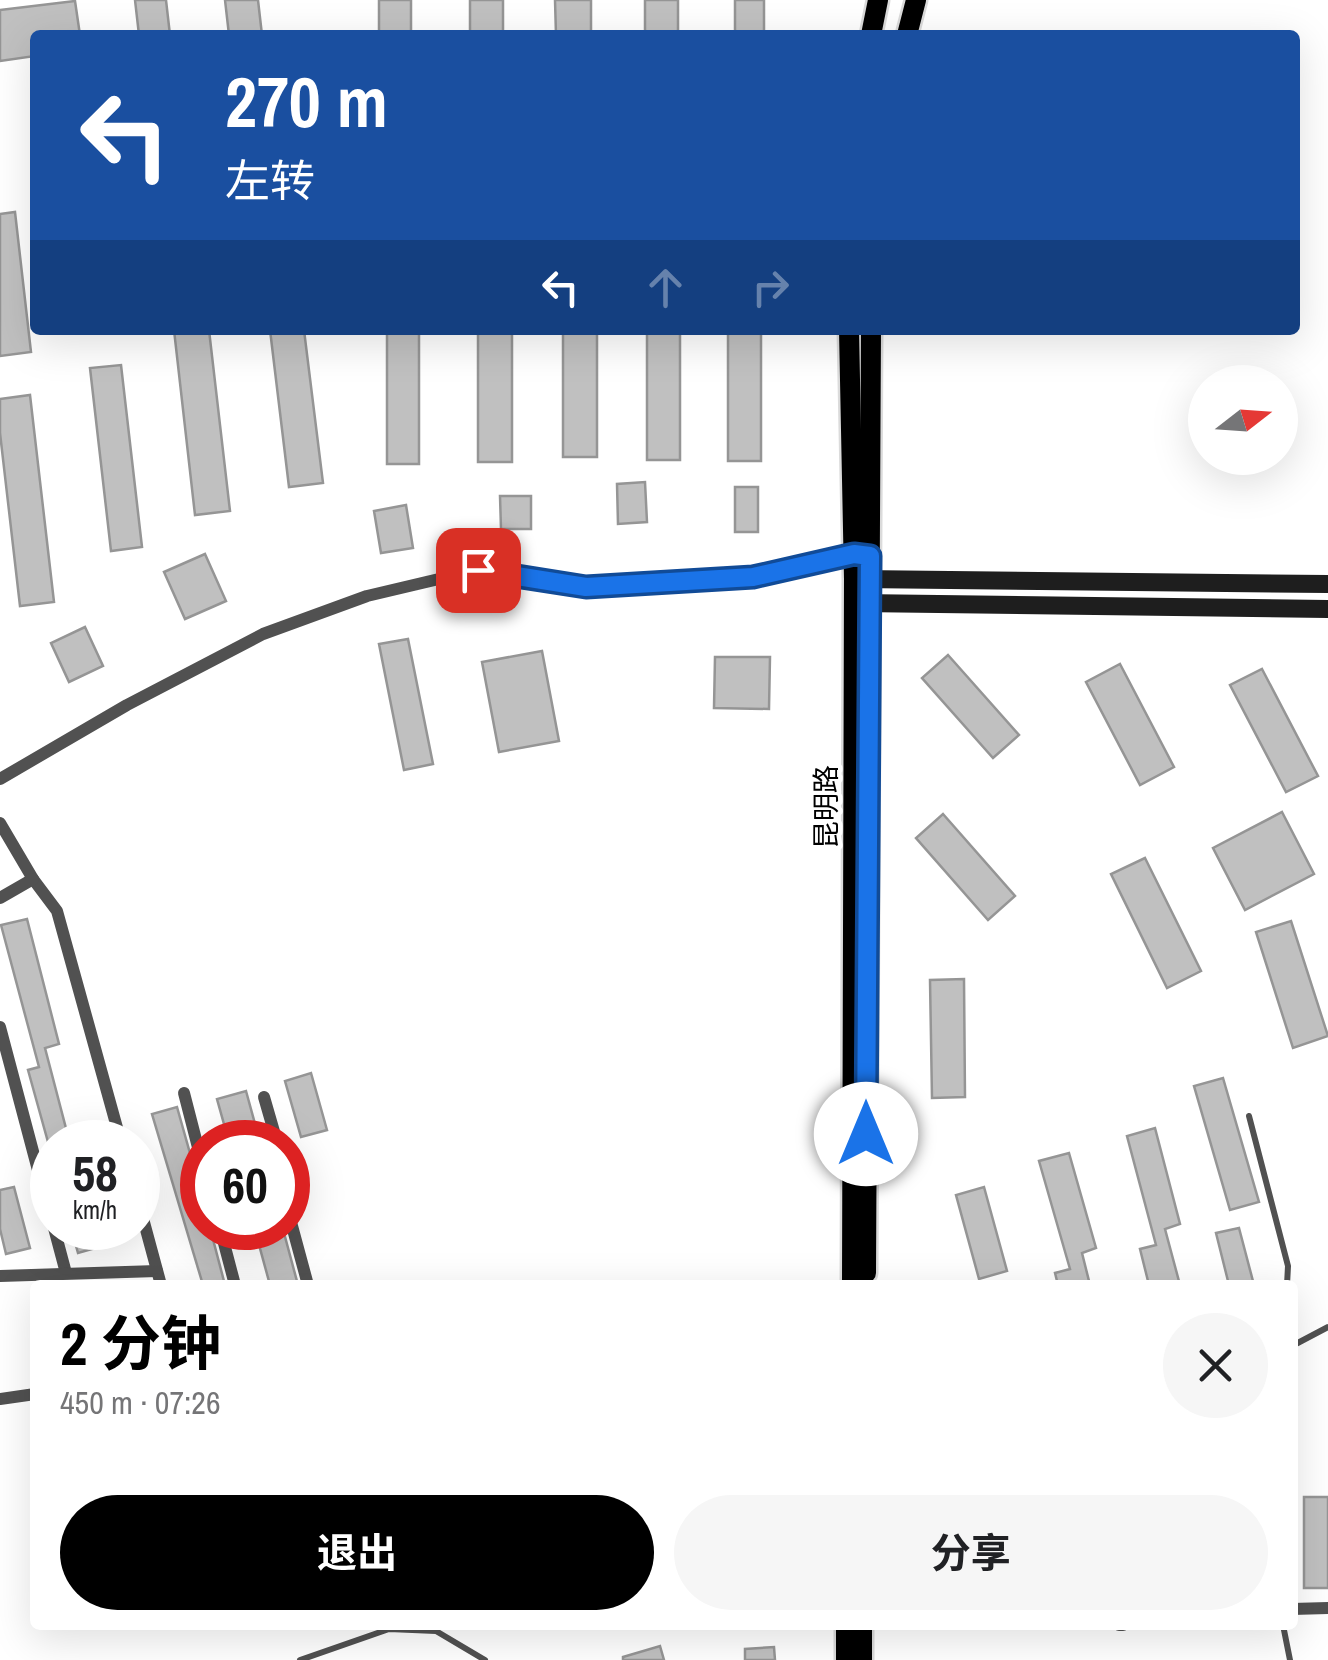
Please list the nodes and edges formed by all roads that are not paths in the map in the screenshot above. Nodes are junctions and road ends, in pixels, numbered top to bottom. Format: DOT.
graph roads {
  1 [pos="878,0"];
  2 [pos="916,0"];
  3 [pos="872,30"];
  4 [pos="908,30"];
  5 [pos="849,335"];
  6 [pos="872,335"];
  7 [pos="862,555"];
  8 [pos="862,579"];
  9 [pos="1328,584"];
  10 [pos="862,604"];
  11 [pos="1328,609"];
  12 [pos="0,779"];
  13 [pos="0,822"];
  14 [pos="32,880"];
  15 [pos="0,898"];
  16 [pos="0,1027"];
  17 [pos="184,1093"];
  18 [pos="264,1097"];
  19 [pos="1249,1116"];
  20 [pos="116,1120"];
  21 [pos="191,1120"];
  22 [pos="271,1120"];
  23 [pos="30,1139"];
  24 [pos="60,1250"];
  25 [pos="151,1250"];
  26 [pos="226,1250"];
  27 [pos="299,1250"];
  28 [pos="66,1273"];
  29 [pos="0,1276"];
  30 [pos="159,1278"];
  31 [pos="234,1280"];
  32 [pos="307,1280"];
  33 [pos="852,1280"];
  34 [pos="866,1280"];
  35 [pos="1287,1280"];
  36 [pos="1328,1327"];
  37 [pos="1298,1343"];
  38 [pos="30,1395"];
  39 [pos="0,1399"];
  40 [pos="1298,1608"];
  41 [pos="1328,1608"];
  42 [pos="846,1630"];
  43 [pos="862,1630"];
  44 [pos="1284,1630"];
  45 [pos="300,1660"];
  46 [pos="485,1660"];
  47 [pos="846,1660"];
  48 [pos="862,1660"];
  49 [pos="1290,1660"];
  1 -- 3 [label="main road"];
  2 -- 4 [label="main road"];
  5 -- 7 [label="main road, 昆明路"];
  6 -- 7 [label="main road, 昆明路"];
  7 -- 8 [label="main road, 昆明路"];
  7 -- 12 [label="street"];
  8 -- 9 [label="main road"];
  8 -- 10 [label="main road, 昆明路"];
  10 -- 11 [label="main road"];
  10 -- 33 [label="main road, 昆明路"];
  10 -- 34 [label="main road, 昆明路"];
  13 -- 14 [label="street"];
  14 -- 15 [label="street"];
  14 -- 20 [label="street"];
  16 -- 23 [label="street"];
  17 -- 21 [label="street"];
  18 -- 22 [label="street"];
  19 -- 35 [label="lane"];
  24 -- 28 [label="street"];
  25 -- 30 [label="street"];
  26 -- 31 [label="street"];
  27 -- 32 [label="street"];
  28 -- 29 [label="street"];
  28 -- 30 [label="street"];
  36 -- 37 [label="lane"];
  38 -- 39 [label="street"];
  40 -- 41 [label="street"];
  42 -- 47 [label="main road"];
  43 -- 48 [label="main road"];
  44 -- 49 [label="lane"];
  45 -- 46 [label="lane"];
}
